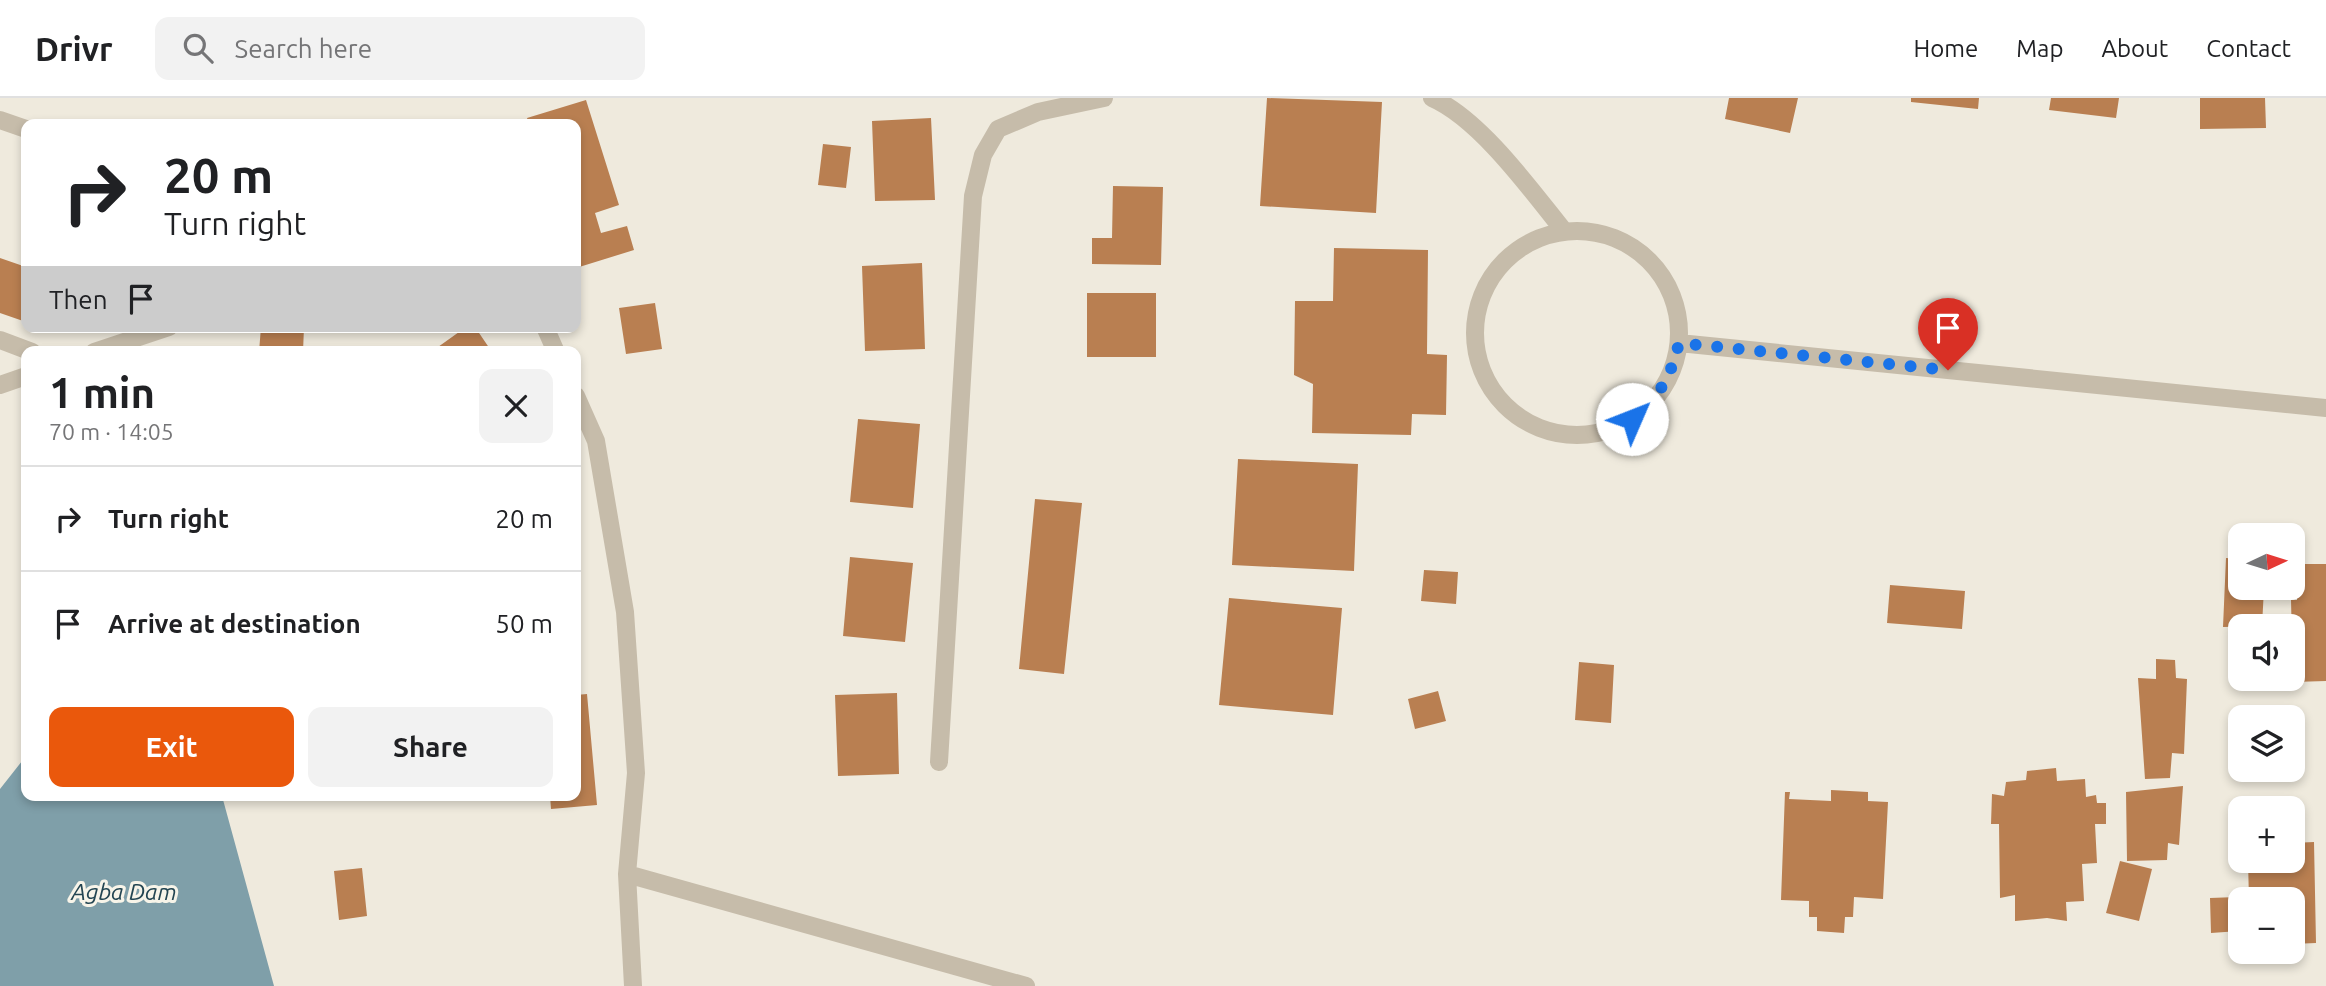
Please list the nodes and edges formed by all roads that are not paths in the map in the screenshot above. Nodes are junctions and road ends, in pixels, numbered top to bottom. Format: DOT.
graph roads {
  1 [pos="1104,98"];
  2 [pos="1432,98"];
  3 [pos="0,120"];
  4 [pos="21,127"];
  5 [pos="1564,230"];
  6 [pos="151,333"];
  7 [pos="0,340"];
  8 [pos="1679,343"];
  9 [pos="112,346"];
  10 [pos="21,348"];
  11 [pos="21,378"];
  12 [pos="0,385"];
  13 [pos="581,407"];
  14 [pos="2326,408"];
  15 [pos="939,762"];
  16 [pos="627,874"];
  17 [pos="633,986"];
  18 [pos="1026,986"];
  1 -- 15 [label="street"];
  2 -- 5 [label="street"];
  3 -- 4 [label="street"];
  5 -- 8 [label="street"];
  5 -- 8 [label="street"];
  6 -- 9 [label="street"];
  7 -- 10 [label="street"];
  8 -- 14 [label="street"];
  11 -- 12 [label="street"];
  13 -- 16 [label="street"];
  16 -- 17 [label="street"];
  16 -- 18 [label="street"];
}
